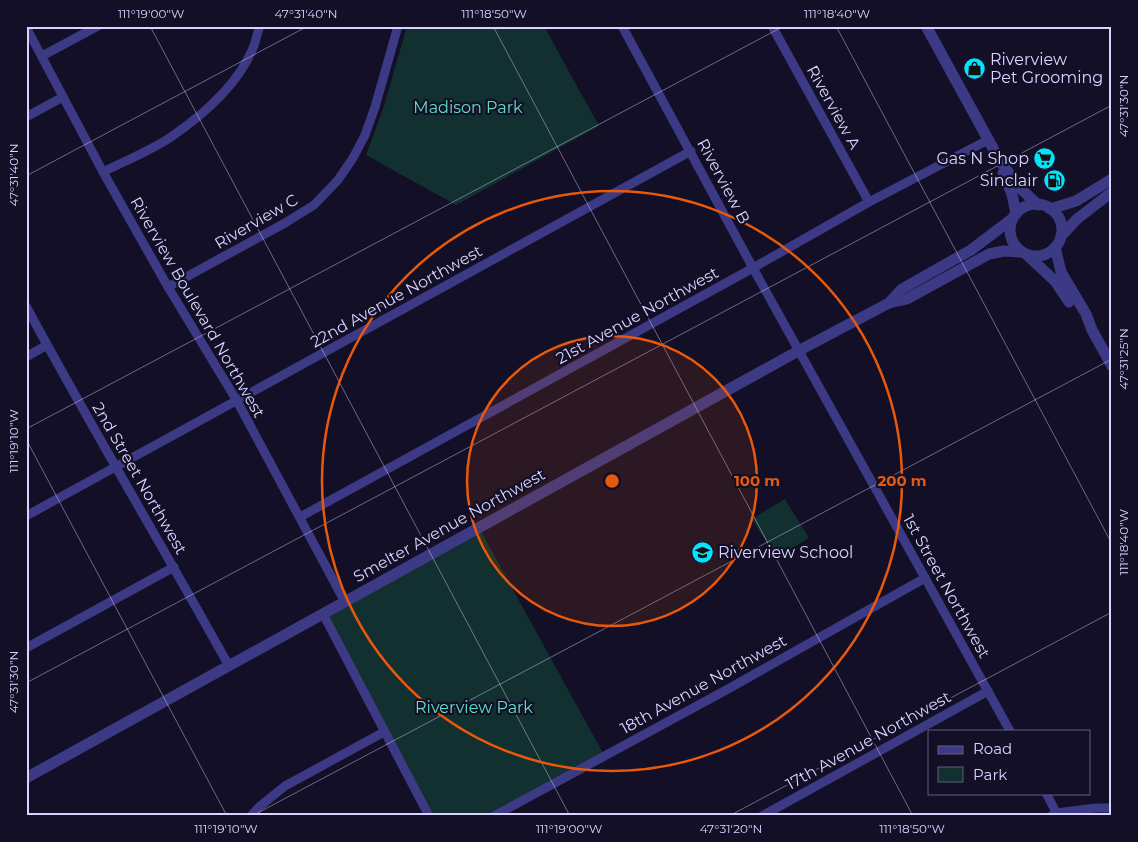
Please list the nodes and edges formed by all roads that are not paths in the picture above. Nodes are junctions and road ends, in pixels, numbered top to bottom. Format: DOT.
graph roads {
  1 [pos="98,26"];
  2 [pos="260,26"];
  3 [pos="398,26"];
  4 [pos="622,26"];
  5 [pos="772,26"];
  6 [pos="926,26"];
  7 [pos="26,28"];
  8 [pos="42,56"];
  9 [pos="63,97"];
  10 [pos="26,117"];
  11 [pos="988,140"];
  12 [pos="691,151"];
  13 [pos="1000,161"];
  14 [pos="103,172"];
  15 [pos="1112,179"];
  16 [pos="1112,192"];
  17 [pos="870,202"];
  18 [pos="1038,204"];
  19 [pos="1050,208"];
  20 [pos="1014,216"];
  21 [pos="1061,236"];
  22 [pos="1055,247"];
  23 [pos="1024,253"];
  24 [pos="753,268"];
  25 [pos="168,287"];
  26 [pos="889,303"];
  27 [pos="26,306"];
  28 [pos="1092,330"];
  29 [pos="47,345"];
  30 [pos="800,350"];
  31 [pos="26,357"];
  32 [pos="1112,366"];
  33 [pos="237,401"];
  34 [pos="116,468"];
  35 [pos="26,516"];
  36 [pos="300,517"];
  37 [pos="174,567"];
  38 [pos="925,578"];
  39 [pos="345,602"];
  40 [pos="323,614"];
  41 [pos="26,648"];
  42 [pos="229,666"];
  43 [pos="988,691"];
  44 [pos="1009,730"];
  45 [pos="384,732"];
  46 [pos="26,778"];
  47 [pos="1046,794"];
  48 [pos="1112,808"];
  49 [pos="1055,815"];
  50 [pos="251,816"];
  51 [pos="429,816"];
  52 [pos="494,816"];
  53 [pos="762,816"];
  1 -- 8 [label="street"];
  2 -- 14 [label="street"];
  3 -- 25 [label="street, Riverview C"];
  4 -- 12 [label="street, Riverview B"];
  5 -- 17 [label="street, Riverview A"];
  6 -- 11 [label="street"];
  7 -- 8 [label="street, Riverview Boulevard Northwest"];
  8 -- 9 [label="street, Riverview Boulevard Northwest"];
  9 -- 10 [label="street"];
  9 -- 14 [label="street, Riverview Boulevard Northwest"];
  11 -- 13 [label="street"];
  11 -- 17 [label="street, 21st Avenue Northwest"];
  12 -- 24 [label="street, Riverview B"];
  12 -- 33 [label="street, 22nd Avenue Northwest"];
  13 -- 18 [label="street"];
  13 -- 20 [label="street"];
  14 -- 25 [label="street, Riverview Boulevard Northwest"];
  15 -- 19 [label="street"];
  16 -- 21 [label="street"];
  17 -- 24 [label="street, 21st Avenue Northwest"];
  18 -- 19 [label="street"];
  18 -- 20 [label="street"];
  19 -- 21 [label="street"];
  20 -- 23 [label="street"];
  20 -- 26 [label="street, Smelter Avenue Northwest"];
  21 -- 22 [label="street"];
  22 -- 23 [label="street"];
  22 -- 28 [label="street"];
  23 -- 26 [label="street, Smelter Avenue Northwest"];
  23 -- 28 [label="street"];
  24 -- 30 [label="street, Riverview B"];
  24 -- 36 [label="street, 21st Avenue Northwest"];
  25 -- 33 [label="street, Riverview Boulevard Northwest"];
  26 -- 30 [label="street, Smelter Avenue Northwest"];
  27 -- 29 [label="street, 2nd Street Northwest"];
  28 -- 32 [label="street"];
  29 -- 31 [label="street"];
  29 -- 34 [label="street, 2nd Street Northwest"];
  30 -- 38 [label="street, 1st Street Northwest"];
  30 -- 39 [label="street, Smelter Avenue Northwest"];
  33 -- 34 [label="street, 22nd Avenue Northwest"];
  33 -- 36 [label="street, Riverview Boulevard Northwest"];
  34 -- 35 [label="street, 22nd Avenue Northwest"];
  34 -- 37 [label="street, 2nd Street Northwest"];
  36 -- 39 [label="street, Riverview Boulevard Northwest"];
  37 -- 41 [label="street"];
  37 -- 42 [label="street, 2nd Street Northwest"];
  38 -- 43 [label="street, 1st Street Northwest"];
  38 -- 52 [label="street, 18th Avenue Northwest"];
  39 -- 40 [label="street, Smelter Avenue Northwest"];
  40 -- 42 [label="street, Smelter Avenue Northwest"];
  40 -- 45 [label="street"];
  42 -- 46 [label="street, Smelter Avenue Northwest"];
  43 -- 44 [label="street, 1st Street Northwest"];
  43 -- 53 [label="street, 17th Avenue Northwest"];
  45 -- 50 [label="street"];
  45 -- 51 [label="street"];
  47 -- 49 [label="street"];
  48 -- 49 [label="street"];
}
